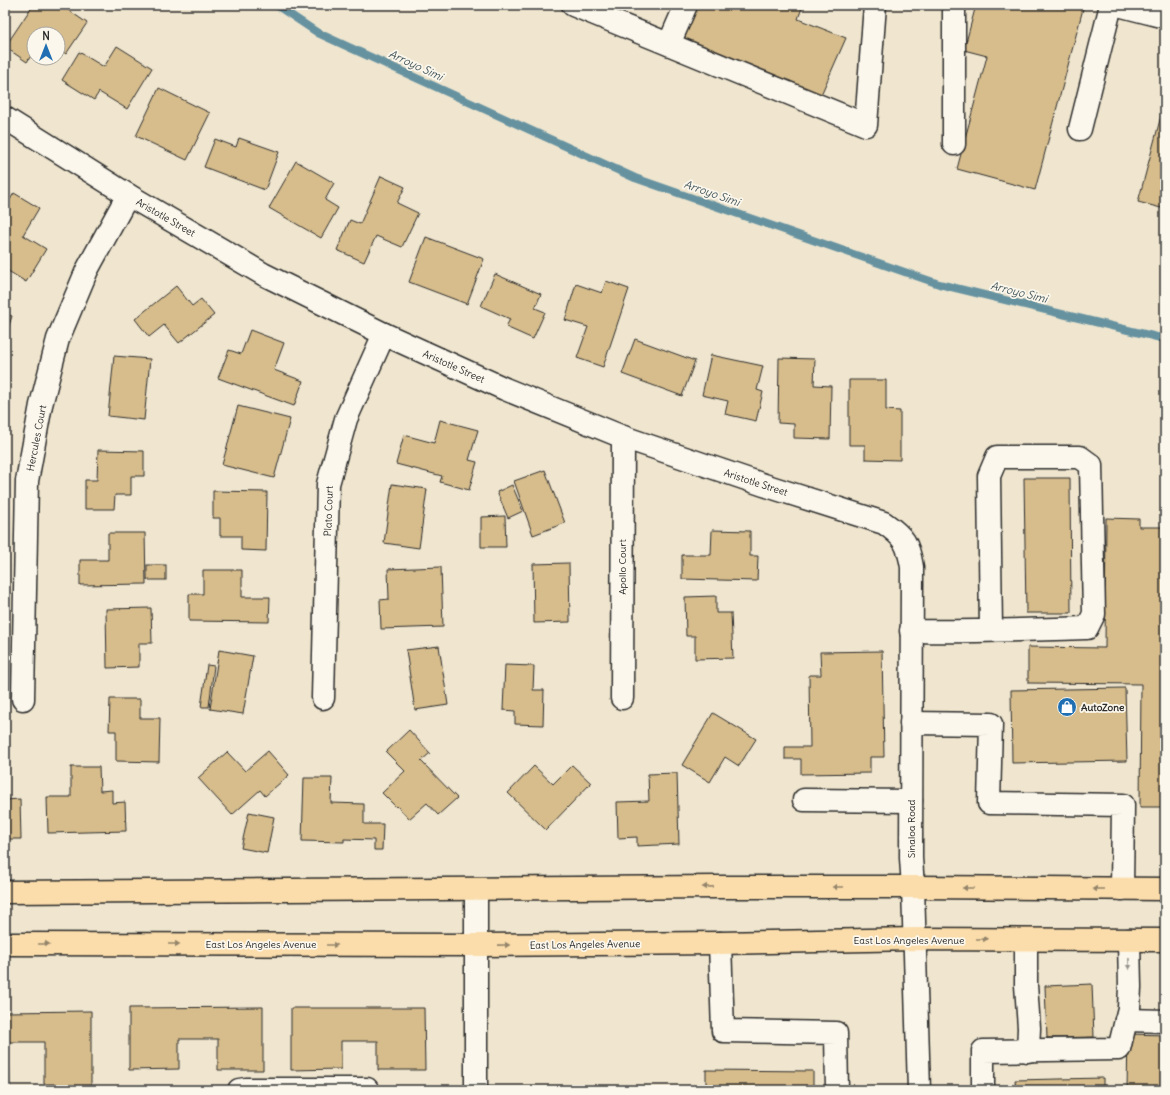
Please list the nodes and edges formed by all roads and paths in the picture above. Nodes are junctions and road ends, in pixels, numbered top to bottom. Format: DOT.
graph roads {
  1 [pos="573,5"];
  2 [pos="686,5"];
  3 [pos="875,5"];
  4 [pos="954,5"];
  5 [pos="1111,5"];
  6 [pos="1118,5"];
  7 [pos="1165,18"];
  8 [pos="669,44"];
  9 [pos="5,118"];
  10 [pos="1080,129"];
  11 [pos="954,144"];
  12 [pos="128,195"];
  13 [pos="384,334"];
  14 [pos="623,437"];
  15 [pos="912,567"];
  16 [pos="992,630"];
  17 [pos="911,631"];
  18 [pos="323,698"];
  19 [pos="622,698"];
  20 [pos="23,699"];
  21 [pos="911,723"];
  22 [pos="804,800"];
  23 [pos="911,801"];
  24 [pos="913,887"];
  25 [pos="1122,889"];
  26 [pos="1165,889"];
  27 [pos="476,890"];
  28 [pos="5,892"];
  29 [pos="915,939"];
  30 [pos="1026,940"];
  31 [pos="1129,940"];
  32 [pos="1165,940"];
  33 [pos="720,943"];
  34 [pos="5,944"];
  35 [pos="476,945"];
  36 [pos="1126,1020"];
  37 [pos="1165,1021"];
  38 [pos="1028,1051"];
  39 [pos="367,1089"];
  40 [pos="239,1090"];
  41 [pos="476,1090"];
  42 [pos="837,1090"];
  43 [pos="919,1090"];
  44 [pos="983,1090"];
  1 -- 8 [label="street"];
  2 -- 8 [label="street"];
  3 -- 8 [label="street"];
  4 -- 11 [label="street"];
  5 -- 10 [label="street"];
  6 -- 7 [label="street"];
  9 -- 12 [label="street, Aristotle Street"];
  12 -- 13 [label="street, Aristotle Street"];
  12 -- 20 [label="street, Hercules Court"];
  13 -- 14 [label="street, Aristotle Street"];
  13 -- 18 [label="street, Plato Court"];
  14 -- 15 [label="street, Aristotle Street"];
  14 -- 19 [label="street, Apollo Court"];
  15 -- 17 [label="street, Sinaloa Road"];
  16 -- 16 [label="street"];
  16 -- 17 [label="street"];
  17 -- 21 [label="street, Sinaloa Road"];
  21 -- 23 [label="street, Sinaloa Road"];
  21 -- 25 [label="street"];
  22 -- 23 [label="street"];
  23 -- 24 [label="street, Sinaloa Road"];
  25 -- 24 [label="main road, one-way"];
  24 -- 27 [label="main road, one-way"];
  24 -- 29 [label="street, Sinaloa Road"];
  25 -- 26 [label="main road"];
  27 -- 28 [label="main road"];
  27 -- 35 [label="street"];
  29 -- 30 [label="main road, East Los Angeles Avenue, one-way"];
  29 -- 33 [label="main road, East Los Angeles Avenue"];
  29 -- 43 [label="street, Sinaloa Road"];
  30 -- 31 [label="main road, East Los Angeles Avenue"];
  30 -- 38 [label="street"];
  31 -- 32 [label="main road, East Los Angeles Avenue"];
  31 -- 36 [label="street, one-way"];
  35 -- 33 [label="main road, East Los Angeles Avenue, one-way"];
  33 -- 42 [label="street"];
  34 -- 35 [label="main road, East Los Angeles Avenue, one-way"];
  35 -- 41 [label="street"];
  36 -- 37 [label="street"];
  36 -- 38 [label="street"];
  38 -- 44 [label="street"];
  39 -- 40 [label="street"];
}
